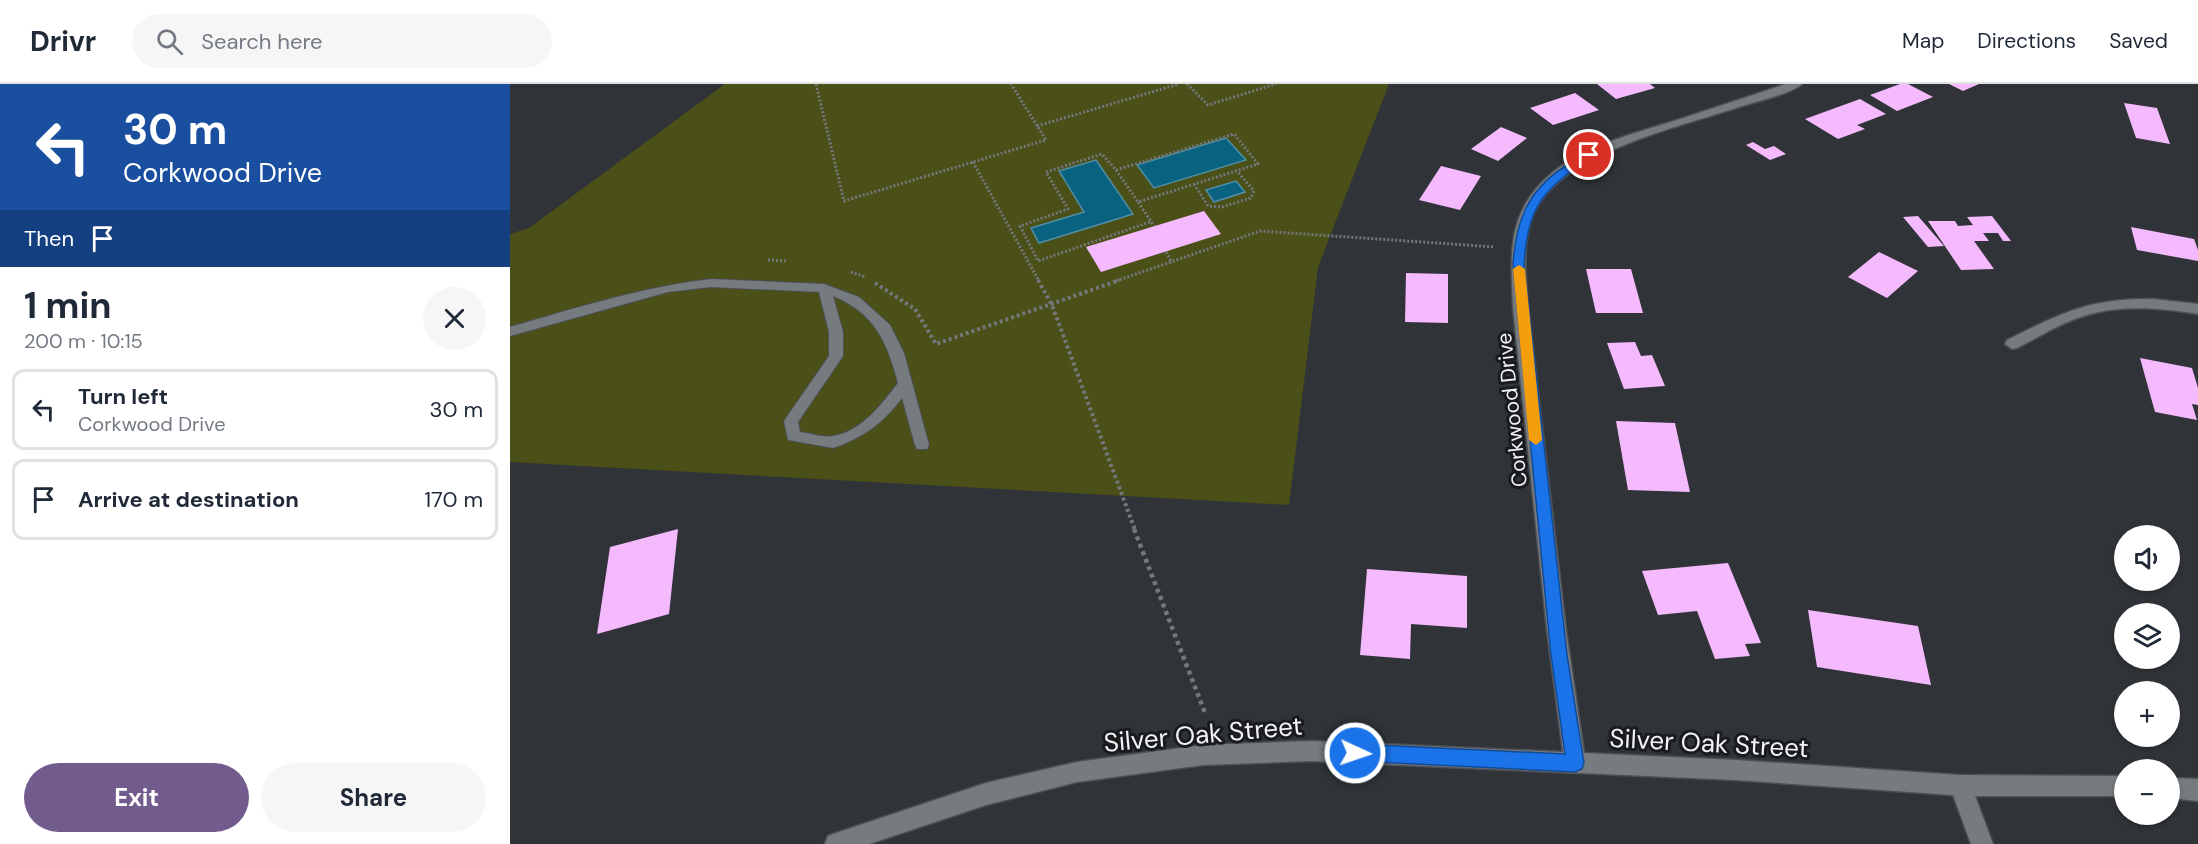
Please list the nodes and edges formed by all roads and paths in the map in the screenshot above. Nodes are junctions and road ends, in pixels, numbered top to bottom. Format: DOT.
graph roads {
  1 [pos="816,84"];
  2 [pos="1011,84"];
  3 [pos="1177,84"];
  4 [pos="1187,84"];
  5 [pos="1276,84"];
  6 [pos="1797,84"];
  7 [pos="1037,126"];
  8 [pos="973,162"];
  9 [pos="1116,170"];
  10 [pos="1237,171"];
  11 [pos="1194,184"];
  12 [pos="1138,202"];
  13 [pos="1150,222"];
  14 [pos="1154,226"];
  15 [pos="1520,248"];
  16 [pos="1166,252"];
  17 [pos="1172,262"];
  18 [pos="824,288"];
  19 [pos="1052,305"];
  20 [pos="2198,309"];
  21 [pos="510,332"];
  22 [pos="2012,344"];
  23 [pos="906,383"];
  24 [pos="922,445"];
  25 [pos="1205,713"];
  26 [pos="1575,763"];
  27 [pos="1960,785"];
  28 [pos="2114,786"];
  29 [pos="2180,789"];
  30 [pos="2198,790"];
  31 [pos="836,844"];
  32 [pos="1982,844"];
  1 -- 8 [label="path"];
  2 -- 7 [label="path"];
  3 -- 7 [label="path"];
  4 -- 5 [label="path"];
  6 -- 15 [label="street, Corkwood Drive"];
  7 -- 8 [label="path"];
  8 -- 19 [label="path"];
  9 -- 10 [label="path"];
  9 -- 12 [label="path"];
  9 -- 13 [label="path"];
  10 -- 11 [label="path"];
  10 -- 11 [label="path"];
  11 -- 12 [label="path"];
  12 -- 13 [label="path"];
  13 -- 14 [label="path"];
  15 -- 17 [label="path"];
  15 -- 26 [label="street, Corkwood Drive"];
  16 -- 17 [label="path"];
  17 -- 19 [label="path"];
  18 -- 21 [label="lane"];
  18 -- 23 [label="lane"];
  18 -- 23 [label="lane"];
  19 -- 25 [label="path"];
  20 -- 22 [label="street"];
  23 -- 24 [label="lane"];
  26 -- 27 [label="street, Silver Oak Street"];
  26 -- 31 [label="street, Silver Oak Street"];
  27 -- 28 [label="street, Silver Oak Street"];
  27 -- 32 [label="street"];
  29 -- 30 [label="street"];
}
